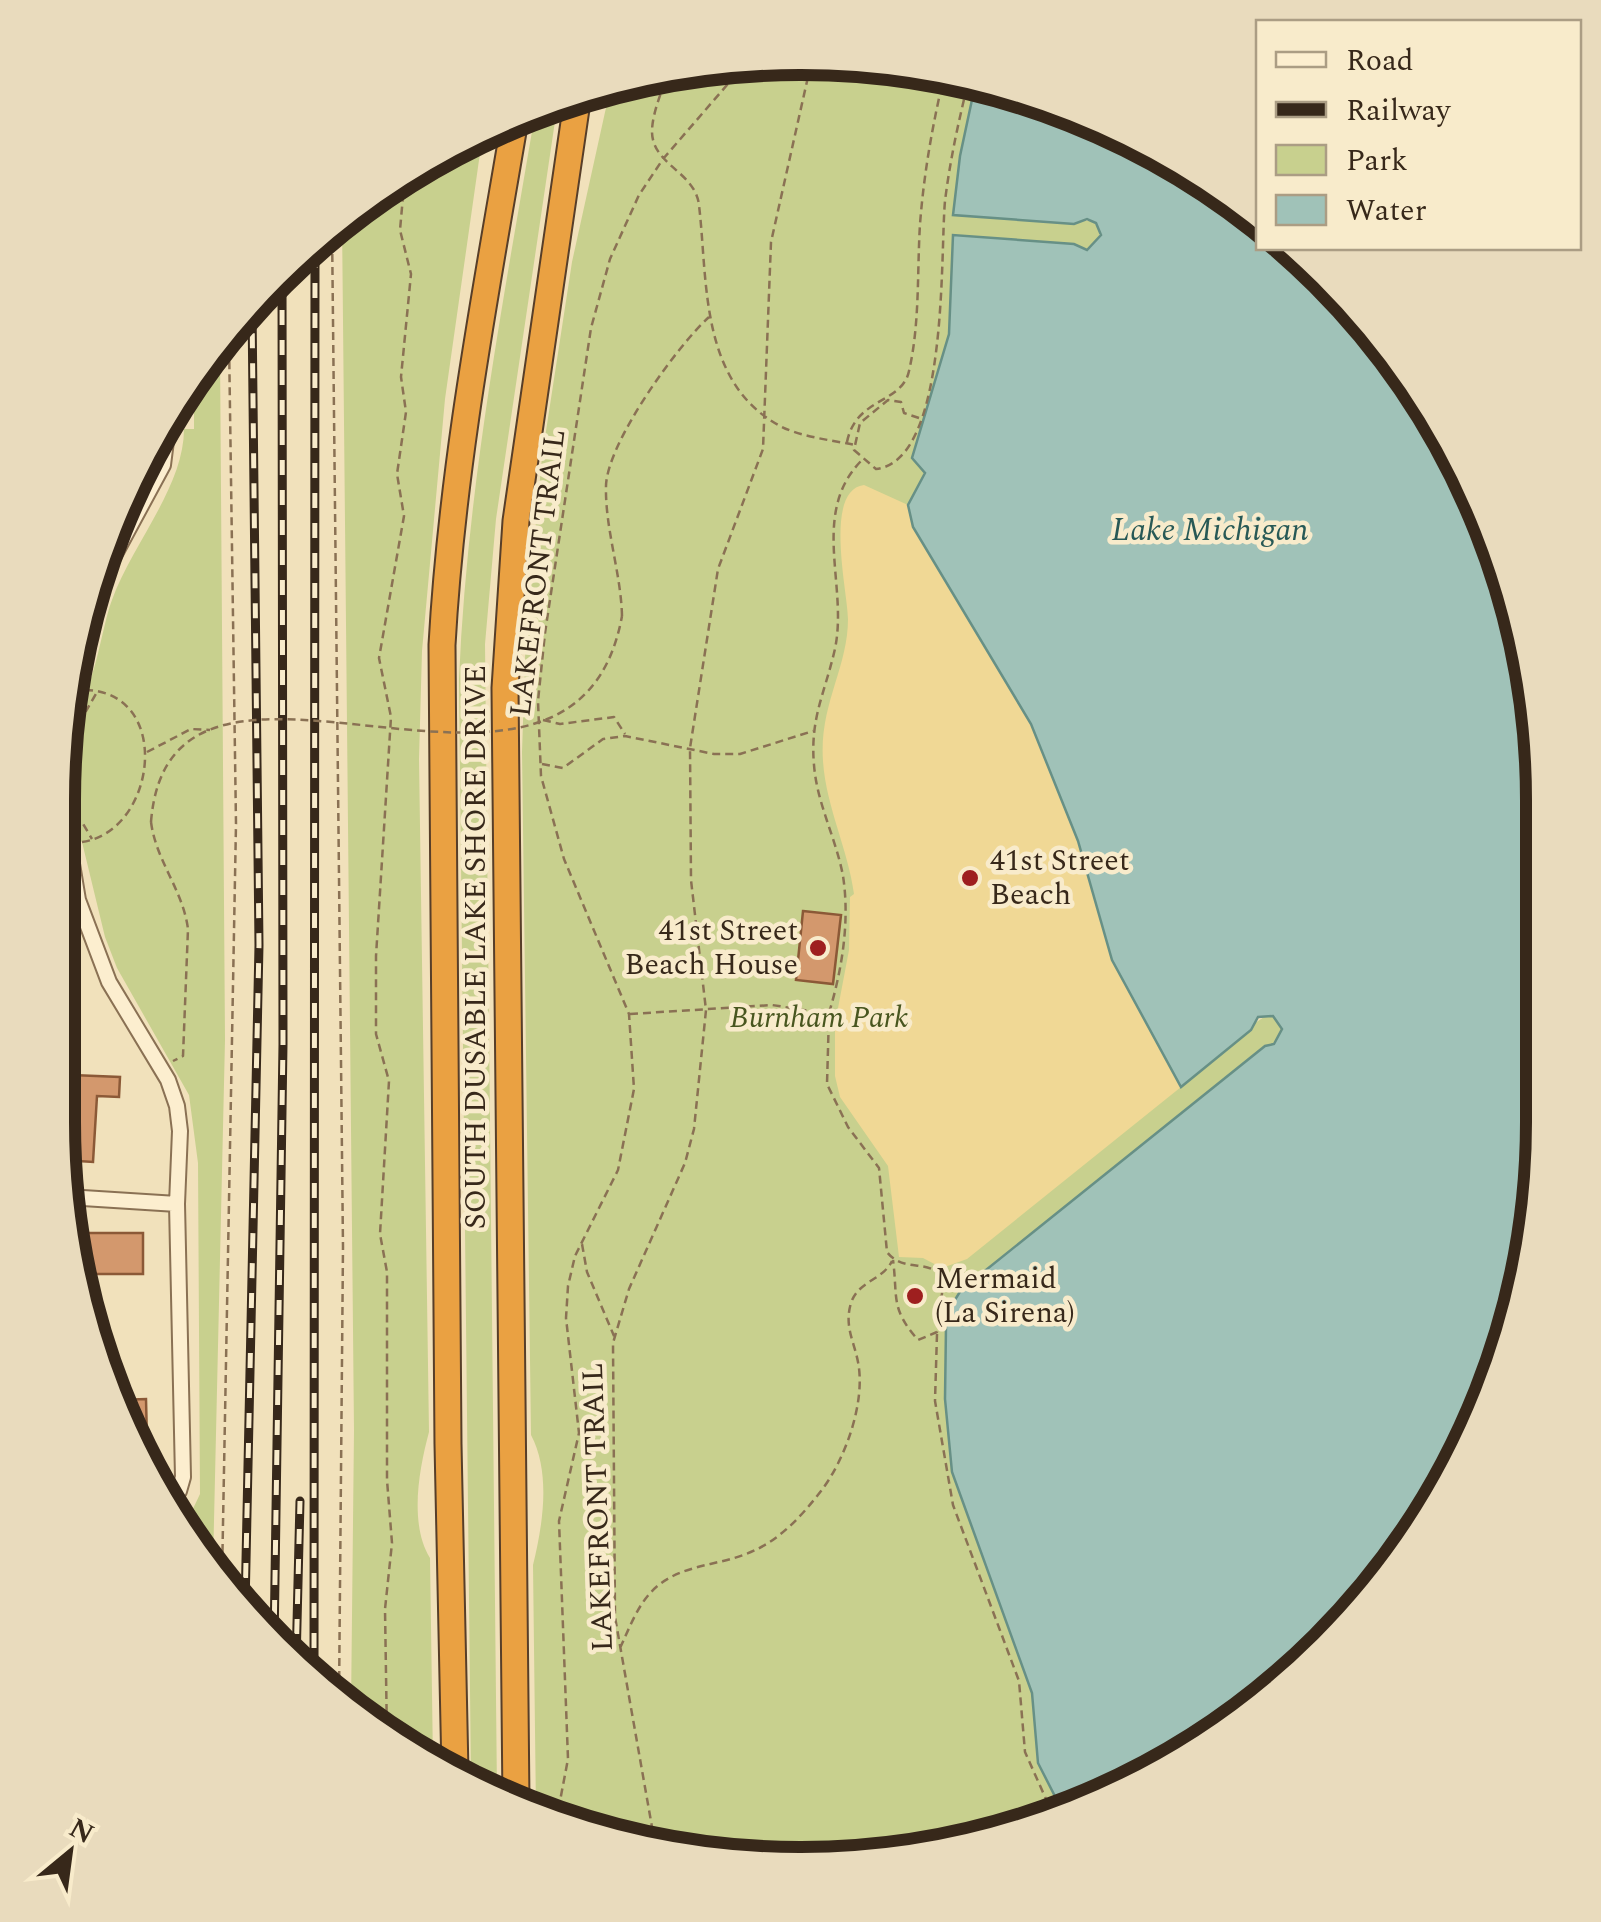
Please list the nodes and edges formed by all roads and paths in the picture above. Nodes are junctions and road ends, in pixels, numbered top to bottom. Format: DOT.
graph roads {
  1 [pos="808,75"];
  2 [pos="733,79"];
  3 [pos="664,88"];
  4 [pos="942,89"];
  5 [pos="966,95"];
  6 [pos="577,111"];
  7 [pos="512,135"];
  8 [pos="663,160"];
  9 [pos="403,194"];
  10 [pos="332,247"];
  11 [pos="710,317"];
  12 [pos="229,354"];
  13 [pos="768,417"];
  14 [pos="919,418"];
  15 [pos="847,444"];
  16 [pos="854,445"];
  17 [pos="165,452"];
  18 [pos="861,461"];
  19 [pos="128,529"];
  20 [pos="86,690"];
  21 [pos="98,690"];
  22 [pos="80,715"];
  23 [pos="543,720"];
  24 [pos="210,730"];
  25 [pos="813,732"];
  26 [pos="625,736"];
  27 [pos="690,748"];
  28 [pos="146,752"];
  29 [pos="540,764"];
  30 [pos="75,818"];
  31 [pos="93,840"];
  32 [pos="82,842"];
  33 [pos="75,882"];
  34 [pos="706,1010"];
  35 [pos="629,1014"];
  36 [pos="829,1014"];
  37 [pos="183,1056"];
  38 [pos="79,1198"];
  39 [pos="176,1204"];
  40 [pos="582,1241"];
  41 [pos="893,1260"];
  42 [pos="937,1332"];
  43 [pos="614,1337"];
  44 [pos="177,1493"];
  45 [pos="222,1559"];
  46 [pos="620,1648"];
  47 [pos="339,1681"];
  48 [pos="387,1718"];
  49 [pos="455,1759"];
  50 [pos="516,1789"];
  51 [pos="1048,1803"];
  52 [pos="559,1805"];
  53 [pos="653,1832"];
  1 -- 13 [label="path, LAKEFRONT TRAIL"];
  2 -- 8 [label="path, LAKEFRONT TRAIL"];
  3 -- 8 [label="path"];
  4 -- 15 [label="path"];
  5 -- 14 [label="path"];
  6 -- 50 [label="highway, SOUTH DUSABLE LAKE SHORE DRIVE"];
  7 -- 49 [label="highway, SOUTH DUSABLE LAKE SHORE DRIVE"];
  8 -- 11 [label="path"];
  8 -- 29 [label="path, LAKEFRONT TRAIL"];
  9 -- 48 [label="path"];
  10 -- 47 [label="path"];
  11 -- 13 [label="path"];
  11 -- 23 [label="path, bridge"];
  12 -- 45 [label="path"];
  13 -- 15 [label="path"];
  13 -- 27 [label="path, LAKEFRONT TRAIL"];
  14 -- 16 [label="path"];
  14 -- 18 [label="path"];
  15 -- 16 [label="path"];
  16 -- 18 [label="path"];
  17 -- 19 [label="street"];
  18 -- 25 [label="path"];
  20 -- 21 [label="path"];
  21 -- 22 [label="path"];
  21 -- 28 [label="path"];
  23 -- 24 [label="path, bridge"];
  23 -- 26 [label="path"];
  24 -- 28 [label="path"];
  24 -- 37 [label="path, bridge"];
  25 -- 27 [label="path"];
  25 -- 36 [label="path"];
  26 -- 27 [label="path"];
  26 -- 29 [label="path"];
  27 -- 34 [label="path, LAKEFRONT TRAIL"];
  28 -- 31 [label="path"];
  29 -- 35 [label="path, LAKEFRONT TRAIL"];
  30 -- 31 [label="path"];
  31 -- 32 [label="path"];
  33 -- 39 [label="street"];
  34 -- 35 [label="path"];
  34 -- 36 [label="path"];
  34 -- 43 [label="path, LAKEFRONT TRAIL"];
  35 -- 40 [label="path, LAKEFRONT TRAIL"];
  36 -- 41 [label="path"];
  38 -- 39 [label="street"];
  39 -- 44 [label="street"];
  40 -- 43 [label="path"];
  40 -- 52 [label="path, LAKEFRONT TRAIL"];
  41 -- 42 [label="path"];
  41 -- 42 [label="path"];
  41 -- 46 [label="path"];
  42 -- 51 [label="path"];
  43 -- 46 [label="path, LAKEFRONT TRAIL"];
  46 -- 53 [label="path, LAKEFRONT TRAIL"];
}
